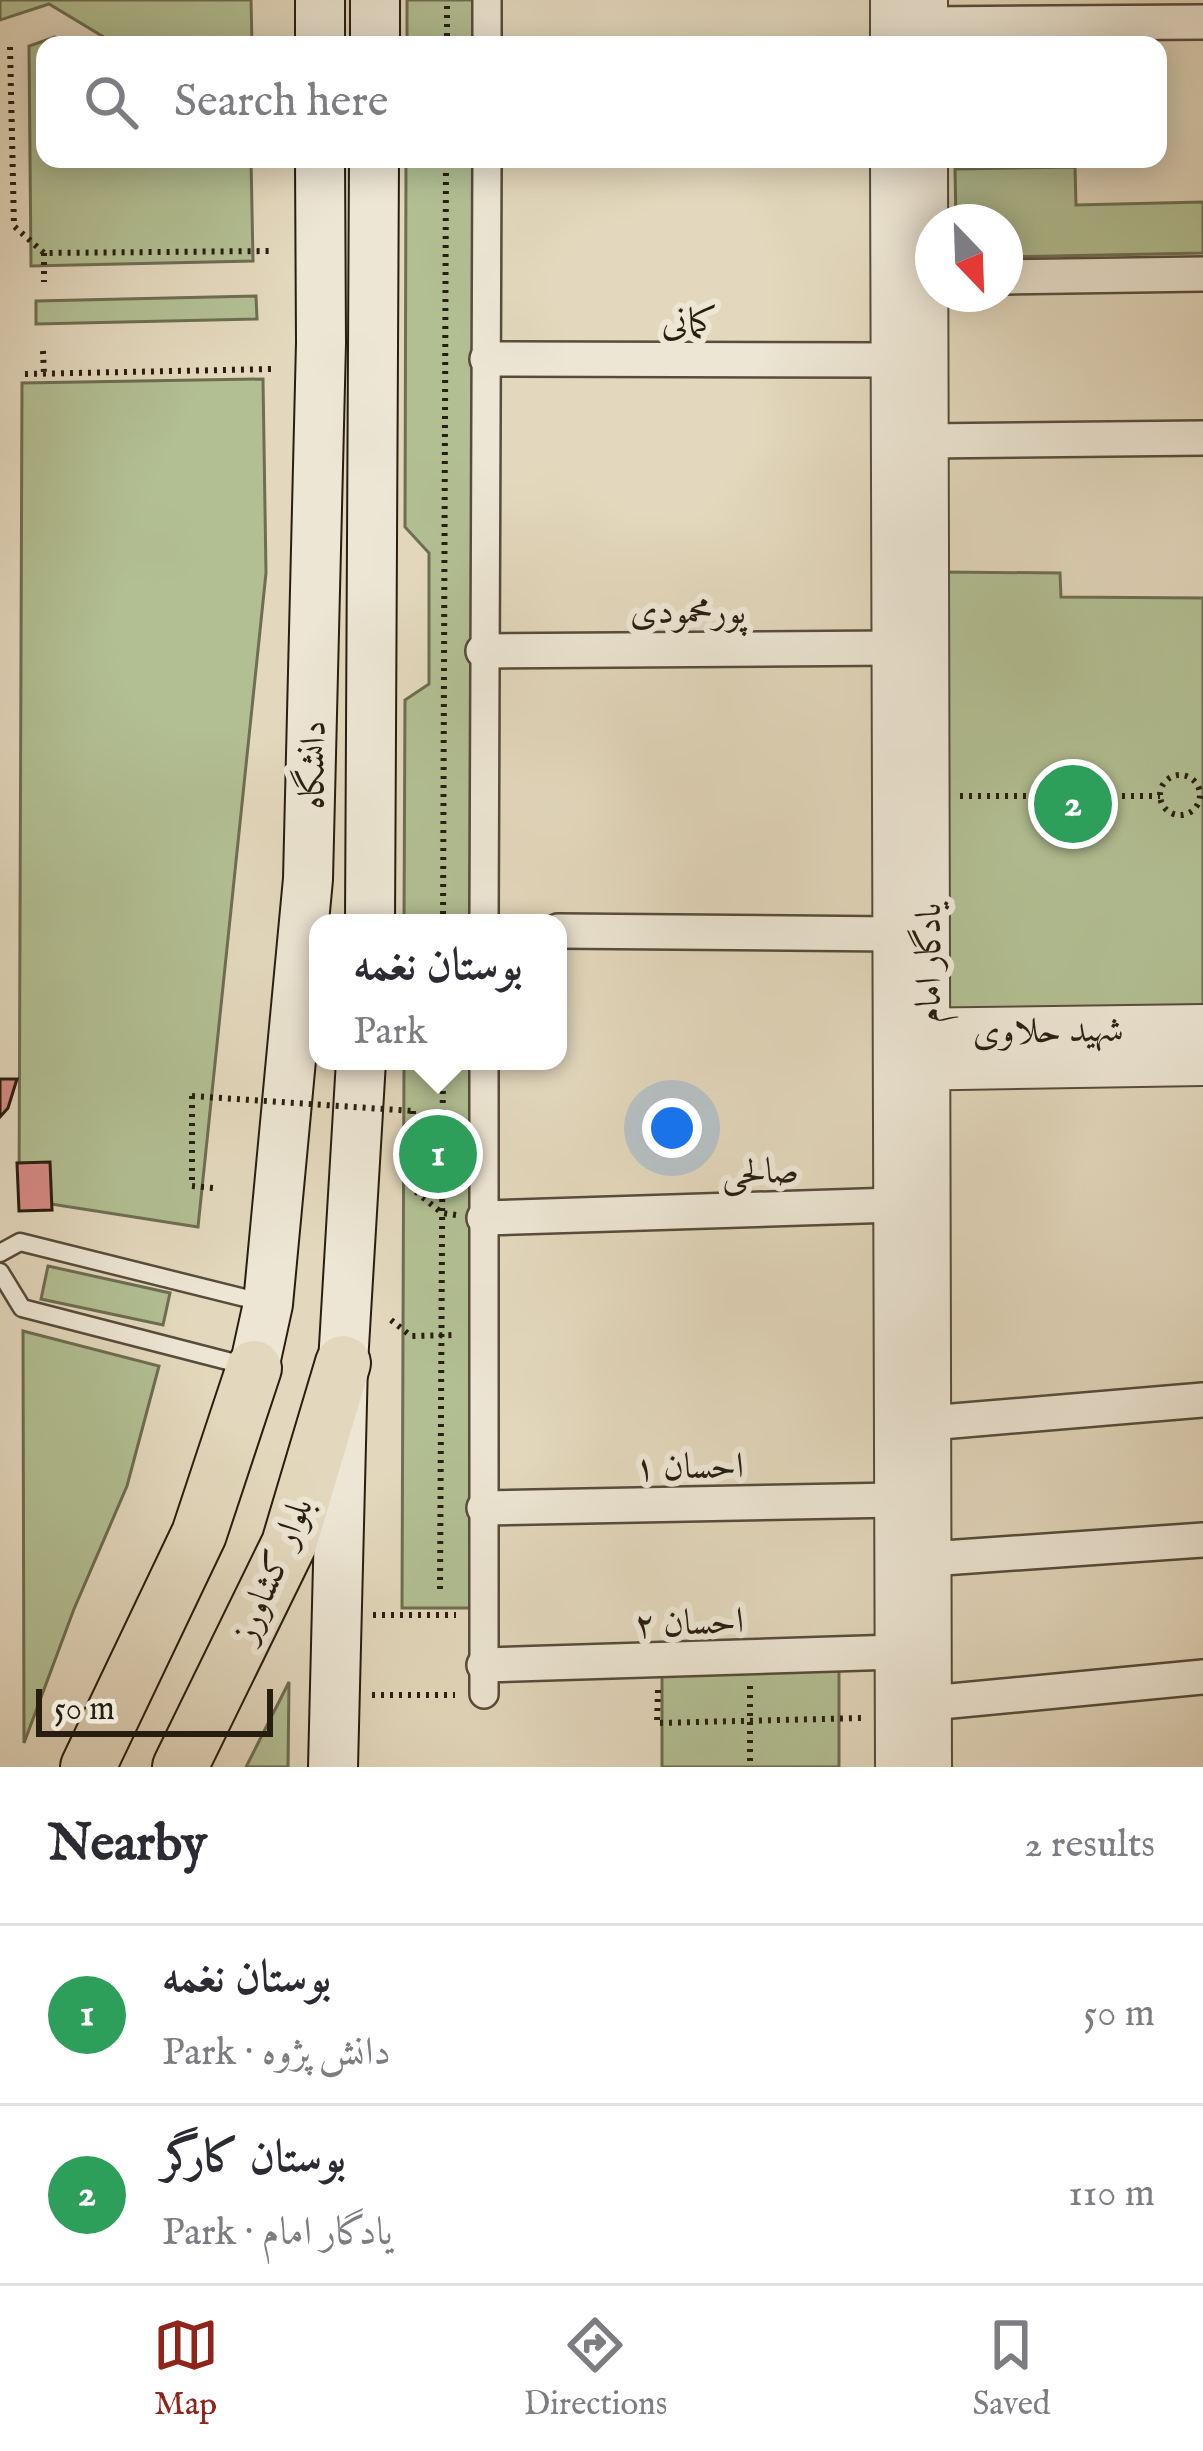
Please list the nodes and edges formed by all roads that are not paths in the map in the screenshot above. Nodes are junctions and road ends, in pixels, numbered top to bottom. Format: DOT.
graph roads {
  1 [pos="320,0"];
  2 [pos="375,0"];
  3 [pos="487,0"];
  4 [pos="1203,22"];
  5 [pos="912,23"];
  6 [pos="320,36"];
  7 [pos="374,36"];
  8 [pos="487,36"];
  9 [pos="320,168"];
  10 [pos="374,168"];
  11 [pos="487,168"];
  12 [pos="892,168"];
  13 [pos="926,168"];
  14 [pos="927,204"];
  15 [pos="1203,274"];
  16 [pos="1023,277"];
  17 [pos="928,312"];
  18 [pos="487,358"];
  19 [pos="892,360"];
  20 [pos="1203,438"];
  21 [pos="925,441"];
  22 [pos="893,648"];
  23 [pos="484,650"];
  24 [pos="370,914"];
  25 [pos="484,914"];
  26 [pos="567,931"];
  27 [pos="894,934"];
  28 [pos="1203,1026"];
  29 [pos="911,1050"];
  30 [pos="1203,1064"];
  31 [pos="360,1070"];
  32 [pos="484,1070"];
  33 [pos="894,1204"];
  34 [pos="484,1218"];
  35 [pos="0,1253"];
  36 [pos="0,1271"];
  37 [pos="268,1304"];
  38 [pos="343,1363"];
  39 [pos="254,1368"];
  40 [pos="1203,1400"];
  41 [pos="929,1423"];
  42 [pos="896,1500"];
  43 [pos="484,1508"];
  44 [pos="1203,1540"];
  45 [pos="929,1559"];
  46 [pos="896,1652"];
  47 [pos="1203,1677"];
  48 [pos="484,1680"];
  49 [pos="913,1710"];
  50 [pos="88,1767"];
  51 [pos="180,1767"];
  52 [pos="333,1767"];
  53 [pos="897,1767"];
  54 [pos="930,1767"];
  1 -- 6 [label="main road"];
  2 -- 7 [label="main road"];
  3 -- 8 [label="street"];
  4 -- 5 [label="street"];
  9 -- 37 [label="main road, دانشگاه"];
  10 -- 24 [label="main road, دانشگاه"];
  11 -- 18 [label="street"];
  12 -- 19 [label="street, یادگار امام"];
  13 -- 14 [label="street, یادگار امام"];
  15 -- 16 [label="street"];
  17 -- 21 [label="street, یادگار امام"];
  18 -- 19 [label="street, کمانی"];
  18 -- 23 [label="street"];
  19 -- 22 [label="street, یادگار امام"];
  20 -- 21 [label="street"];
  21 -- 29 [label="street, یادگار امام"];
  22 -- 23 [label="street, پورمحمودی"];
  22 -- 27 [label="street, یادگار امام"];
  23 -- 25 [label="street"];
  26 -- 27 [label="street"];
  27 -- 29 [label="street, یادگار امام"];
  28 -- 29 [label="street, شهید حلاوی"];
  29 -- 30 [label="street, شهید حلاوی"];
  29 -- 33 [label="street, یادگار امام"];
  29 -- 41 [label="street, یادگار امام"];
  31 -- 38 [label="main road"];
  32 -- 34 [label="street"];
  33 -- 34 [label="street, صالحی"];
  33 -- 42 [label="street, یادگار امام"];
  34 -- 43 [label="street"];
  35 -- 37 [label="lane"];
  36 -- 39 [label="lane"];
  37 -- 39 [label="main road, دانشگاه"];
  38 -- 51 [label="main road, بلوار کشاورز"];
  38 -- 52 [label="main road"];
  39 -- 50 [label="main road"];
  40 -- 41 [label="street"];
  41 -- 45 [label="street, یادگار امام"];
  42 -- 43 [label="street, احسان ۱"];
  42 -- 46 [label="street, یادگار امام"];
  43 -- 48 [label="street"];
  44 -- 45 [label="street"];
  45 -- 49 [label="street, یادگار امام"];
  46 -- 48 [label="street, احسان ۲"];
  46 -- 49 [label="street, یادگار امام"];
  47 -- 49 [label="street"];
  49 -- 53 [label="street, یادگار امام"];
  49 -- 54 [label="street, یادگار امام"];
}
